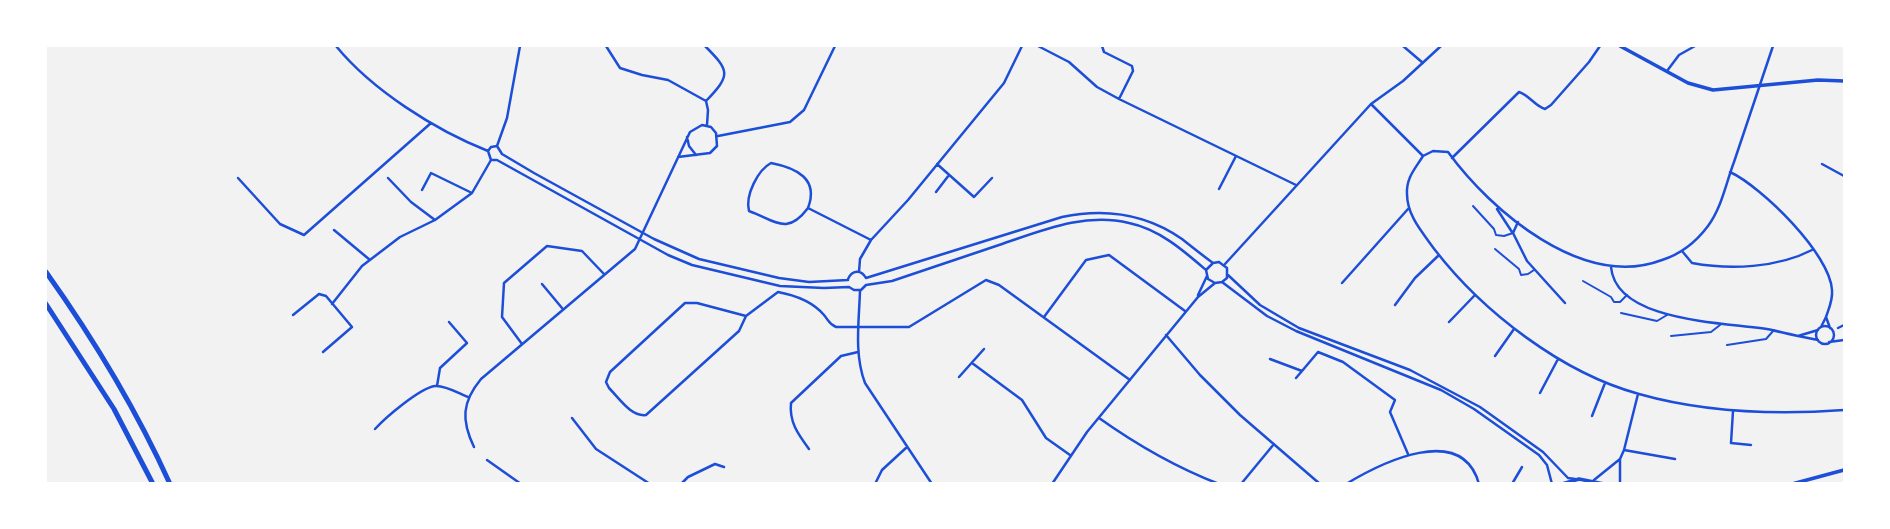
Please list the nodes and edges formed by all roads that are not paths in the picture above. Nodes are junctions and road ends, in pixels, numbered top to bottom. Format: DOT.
graph roads {
  1 [pos="335,46"];
  2 [pos="520,46"];
  3 [pos="606,46"];
  4 [pos="705,46"];
  5 [pos="835,46"];
  6 [pos="1023,46"];
  7 [pos="1038,46"];
  8 [pos="1102,46"];
  9 [pos="1403,46"];
  10 [pos="1441,46"];
  11 [pos="1600,46"];
  12 [pos="1620,46"];
  13 [pos="1695,46"];
  14 [pos="1773,46"];
  15 [pos="1423,63"];
  16 [pos="1667,72"];
  17 [pos="1844,81"];
  18 [pos="1759,84"];
  19 [pos="1119,99"];
  20 [pos="706,101"];
  21 [pos="1371,104"];
  22 [pos="430,123"];
  23 [pos="707,125"];
  24 [pos="718,136"];
  25 [pos="687,137"];
  26 [pos="498,146"];
  27 [pos="488,151"];
  28 [pos="502,154"];
  29 [pos="696,155"];
  30 [pos="1236,156"];
  31 [pos="1423,156"];
  32 [pos="678,157"];
  33 [pos="1452,158"];
  34 [pos="491,160"];
  35 [pos="497,160"];
  36 [pos="937,164"];
  37 [pos="1822,164"];
  38 [pos="1730,172"];
  39 [pos="949,175"];
  40 [pos="1844,176"];
  41 [pos="238,178"];
  42 [pos="388,178"];
  43 [pos="992,178"];
  44 [pos="1296,186"];
  45 [pos="422,190"];
  46 [pos="1219,190"];
  47 [pos="936,192"];
  48 [pos="472,193"];
  49 [pos="1473,206"];
  50 [pos="1495,206"];
  51 [pos="808,208"];
  52 [pos="1408,209"];
  53 [pos="435,220"];
  54 [pos="1518,222"];
  55 [pos="334,230"];
  56 [pos="643,233"];
  57 [pos="1513,233"];
  58 [pos="641,240"];
  59 [pos="871,240"];
  60 [pos="1495,249"];
  61 [pos="1812,250"];
  62 [pos="1682,251"];
  63 [pos="1439,255"];
  64 [pos="370,260"];
  65 [pos="1213,262"];
  66 [pos="1224,264"];
  67 [pos="1611,267"];
  68 [pos="1206,270"];
  69 [pos="1534,270"];
  70 [pos="46,272"];
  71 [pos="859,272"];
  72 [pos="604,274"];
  73 [pos="1228,275"];
  74 [pos="1207,276"];
  75 [pos="866,278"];
  76 [pos="848,280"];
  77 [pos="1583,281"];
  78 [pos="1222,282"];
  79 [pos="1215,283"];
  80 [pos="1342,283"];
  81 [pos="542,284"];
  82 [pos="866,285"];
  83 [pos="849,287"];
  84 [pos="860,290"];
  85 [pos="1475,295"];
  86 [pos="1627,295"];
  87 [pos="1198,297"];
  88 [pos="1565,303"];
  89 [pos="46,304"];
  90 [pos="332,304"];
  91 [pos="1395,305"];
  92 [pos="562,309"];
  93 [pos="1186,312"];
  94 [pos="1621,313"];
  95 [pos="1668,314"];
  96 [pos="293,315"];
  97 [pos="746,316"];
  98 [pos="1044,317"];
  99 [pos="1826,317"];
  100 [pos="449,322"];
  101 [pos="1448,322"];
  102 [pos="1720,325"];
  103 [pos="1844,325"];
  104 [pos="858,328"];
  105 [pos="1820,328"];
  106 [pos="1830,328"];
  107 [pos="1838,328"];
  108 [pos="1514,329"];
  109 [pos="1774,330"];
  110 [pos="1834,334"];
  111 [pos="1166,335"];
  112 [pos="1671,336"];
  113 [pos="1798,336"];
  114 [pos="1818,340"];
  115 [pos="1844,340"];
  116 [pos="1829,342"];
  117 [pos="522,344"];
  118 [pos="1727,345"];
  119 [pos="984,349"];
  120 [pos="323,352"];
  121 [pos="858,352"];
  122 [pos="1494,356"];
  123 [pos="1558,358"];
  124 [pos="1270,359"];
  125 [pos="972,363"];
  126 [pos="1302,371"];
  127 [pos="959,377"];
  128 [pos="1296,378"];
  129 [pos="1130,380"];
  130 [pos="1605,382"];
  131 [pos="437,386"];
  132 [pos="1539,393"];
  133 [pos="1638,394"];
  134 [pos="468,397"];
  135 [pos="1844,410"];
  136 [pos="1734,411"];
  137 [pos="1592,416"];
  138 [pos="572,418"];
  139 [pos="1098,418"];
  140 [pos="375,429"];
  141 [pos="1274,444"];
  142 [pos="1751,445"];
  143 [pos="907,446"];
  144 [pos="474,447"];
  145 [pos="809,449"];
  146 [pos="1625,450"];
  147 [pos="1408,454"];
  148 [pos="1071,456"];
  149 [pos="1620,459"];
  150 [pos="1675,459"];
  151 [pos="487,460"];
  152 [pos="723,467"];
  153 [pos="1522,467"];
  154 [pos="1844,470"];
  155 [pos="1578,479"];
  156 [pos="1594,480"];
  157 [pos="153,484"];
  158 [pos="170,484"];
  159 [pos="521,484"];
  160 [pos="650,484"];
  161 [pos="681,484"];
  162 [pos="875,484"];
  163 [pos="932,484"];
  164 [pos="1052,484"];
  165 [pos="1219,484"];
  166 [pos="1241,484"];
  167 [pos="1320,484"];
  168 [pos="1346,484"];
  169 [pos="1479,484"];
  170 [pos="1512,484"];
  171 [pos="1552,484"];
  172 [pos="1562,484"];
  173 [pos="1604,484"];
  174 [pos="1620,484"];
  175 [pos="1792,484"];
  1 -- 22 [label="street"];
  2 -- 26 [label="street"];
  3 -- 20 [label="street"];
  4 -- 20 [label="street"];
  5 -- 24 [label="street"];
  6 -- 36 [label="street"];
  7 -- 19 [label="street"];
  8 -- 19 [label="street"];
  9 -- 15 [label="street"];
  10 -- 15 [label="street"];
  11 -- 33 [label="street"];
  12 -- 16 [label="street"];
  13 -- 16 [label="street"];
  14 -- 18 [label="street"];
  15 -- 21 [label="street"];
  16 -- 18 [label="street"];
  17 -- 18 [label="street"];
  18 -- 38 [label="street"];
  19 -- 30 [label="street"];
  20 -- 23 [label="street"];
  21 -- 31 [label="street"];
  21 -- 44 [label="street"];
  22 -- 27 [label="street"];
  22 -- 41 [label="street"];
  23 -- 24 [label="street"];
  23 -- 25 [label="street"];
  24 -- 29 [label="street"];
  25 -- 29 [label="street"];
  25 -- 32 [label="street"];
  26 -- 27 [label="street"];
  26 -- 28 [label="street"];
  27 -- 34 [label="street"];
  28 -- 35 [label="street"];
  28 -- 56 [label="street"];
  29 -- 32 [label="street"];
  30 -- 44 [label="street"];
  30 -- 46 [label="street"];
  31 -- 33 [label="street"];
  31 -- 52 [label="street"];
  32 -- 56 [label="street"];
  33 -- 50 [label="street"];
  34 -- 35 [label="street"];
  34 -- 48 [label="street"];
  35 -- 58 [label="street"];
  36 -- 39 [label="street"];
  36 -- 59 [label="street"];
  37 -- 40 [label="street"];
  38 -- 61 [label="street"];
  38 -- 62 [label="street"];
  39 -- 43 [label="street"];
  39 -- 47 [label="street"];
  42 -- 53 [label="street"];
  44 -- 66 [label="street"];
  45 -- 48 [label="street"];
  48 -- 53 [label="street"];
  49 -- 57 [label="lane"];
  50 -- 54 [label="street"];
  50 -- 57 [label="street"];
  51 -- 51 [label="street"];
  51 -- 59 [label="street"];
  52 -- 63 [label="street"];
  52 -- 80 [label="street"];
  53 -- 64 [label="street"];
  54 -- 57 [label="street"];
  54 -- 67 [label="street"];
  55 -- 64 [label="street"];
  56 -- 58 [label="street"];
  56 -- 76 [label="street"];
  57 -- 69 [label="street"];
  58 -- 72 [label="street"];
  58 -- 83 [label="street"];
  59 -- 71 [label="street"];
  60 -- 69 [label="lane"];
  61 -- 62 [label="street"];
  61 -- 99 [label="street"];
  62 -- 67 [label="street"];
  63 -- 85 [label="street"];
  63 -- 91 [label="street"];
  64 -- 90 [label="street"];
  65 -- 66 [label="street"];
  65 -- 68 [label="street"];
  65 -- 75 [label="street"];
  66 -- 73 [label="street"];
  67 -- 86 [label="street"];
  68 -- 74 [label="street"];
  68 -- 82 [label="street"];
  69 -- 88 [label="street"];
  70 -- 158 [label="highway"];
  71 -- 75 [label="street"];
  71 -- 76 [label="street"];
  72 -- 92 [label="street"];
  72 -- 117 [label="street"];
  73 -- 78 [label="street"];
  73 -- 155 [label="street"];
  74 -- 79 [label="street"];
  74 -- 87 [label="street"];
  75 -- 82 [label="street"];
  76 -- 83 [label="street"];
  77 -- 86 [label="lane"];
  78 -- 79 [label="street"];
  78 -- 171 [label="street"];
  79 -- 87 [label="street"];
  81 -- 92 [label="street"];
  82 -- 84 [label="street"];
  83 -- 84 [label="street"];
  84 -- 104 [label="street"];
  85 -- 101 [label="street"];
  85 -- 108 [label="street"];
  86 -- 95 [label="street"];
  87 -- 93 [label="street"];
  89 -- 157 [label="highway"];
  90 -- 96 [label="street"];
  90 -- 120 [label="street"];
  92 -- 117 [label="street"];
  93 -- 98 [label="street"];
  93 -- 111 [label="street"];
  94 -- 95 [label="lane"];
  95 -- 102 [label="street"];
  97 -- 97 [label="street"];
  97 -- 104 [label="street"];
  98 -- 104 [label="street"];
  98 -- 129 [label="street"];
  99 -- 105 [label="street"];
  99 -- 106 [label="street"];
  100 -- 131 [label="street"];
  102 -- 109 [label="street"];
  102 -- 112 [label="lane"];
  103 -- 107 [label="street"];
  104 -- 121 [label="street"];
  105 -- 106 [label="street"];
  105 -- 113 [label="street"];
  105 -- 114 [label="street"];
  106 -- 110 [label="street"];
  108 -- 122 [label="street"];
  108 -- 123 [label="street"];
  109 -- 113 [label="street"];
  109 -- 118 [label="lane"];
  110 -- 115 [label="street"];
  110 -- 116 [label="street"];
  111 -- 129 [label="street"];
  111 -- 141 [label="street"];
  113 -- 114 [label="street"];
  114 -- 116 [label="street"];
  115 -- 116 [label="street"];
  117 -- 134 [label="street"];
  119 -- 125 [label="street"];
  121 -- 143 [label="street"];
  121 -- 145 [label="street"];
  123 -- 130 [label="street"];
  123 -- 132 [label="street"];
  124 -- 126 [label="street"];
  125 -- 127 [label="street"];
  125 -- 148 [label="street"];
  126 -- 128 [label="street"];
  126 -- 147 [label="street"];
  129 -- 139 [label="street"];
  130 -- 133 [label="street"];
  130 -- 137 [label="street"];
  131 -- 134 [label="street"];
  131 -- 140 [label="street"];
  133 -- 136 [label="street"];
  133 -- 146 [label="street"];
  134 -- 144 [label="street"];
  135 -- 136 [label="street"];
  136 -- 142 [label="street"];
  138 -- 160 [label="street"];
  139 -- 148 [label="street"];
  139 -- 165 [label="street"];
  141 -- 166 [label="street"];
  141 -- 167 [label="street"];
  143 -- 162 [label="street"];
  143 -- 163 [label="street"];
  146 -- 149 [label="street"];
  146 -- 150 [label="street"];
  147 -- 168 [label="street"];
  147 -- 169 [label="street"];
  148 -- 164 [label="street"];
  149 -- 156 [label="street"];
  149 -- 174 [label="street"];
  151 -- 159 [label="street"];
  152 -- 161 [label="street"];
  153 -- 170 [label="street"];
  154 -- 175 [label="street"];
  155 -- 156 [label="street"];
  155 -- 172 [label="street"];
  156 -- 173 [label="street"];
}
